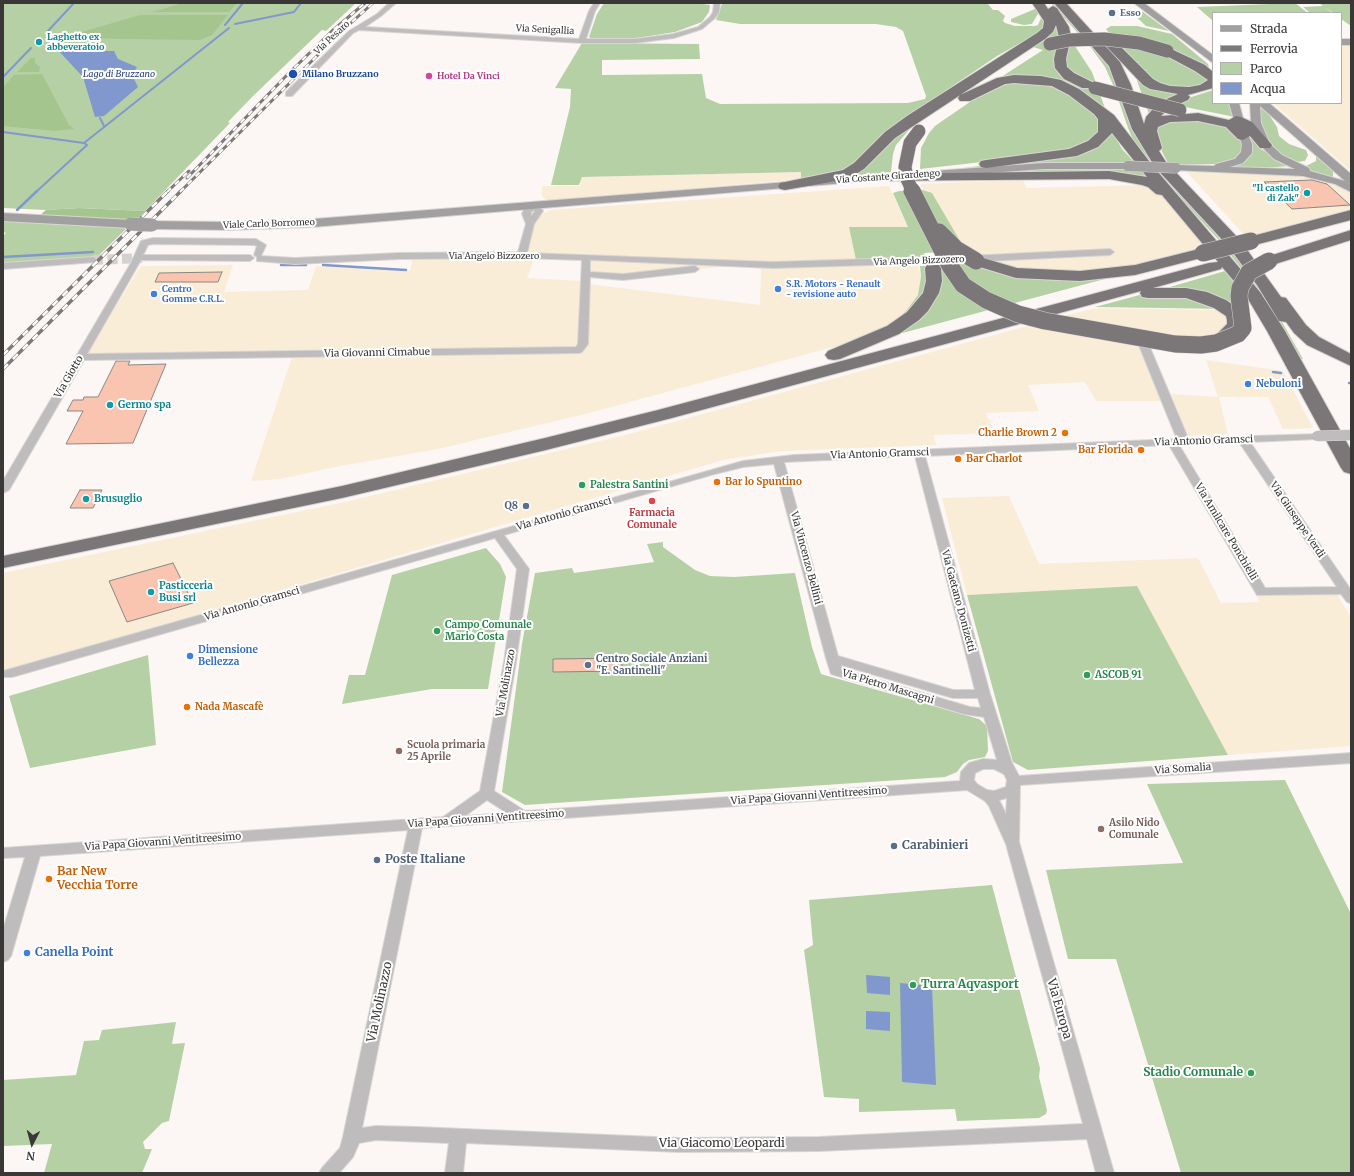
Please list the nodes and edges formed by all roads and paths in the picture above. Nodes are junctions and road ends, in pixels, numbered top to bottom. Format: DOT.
graph roads {
  1 [pos="393,3"];
  2 [pos="597,3"];
  3 [pos="717,3"];
  4 [pos="1038,3"];
  5 [pos="1064,3"];
  6 [pos="1074,3"];
  7 [pos="1138,3"];
  8 [pos="1053,6"];
  9 [pos="1097,27"];
  10 [pos="356,28"];
  11 [pos="582,41"];
  12 [pos="1197,47"];
  13 [pos="1212,47"];
  14 [pos="1167,51"];
  15 [pos="1212,61"];
  16 [pos="1212,73"];
  17 [pos="1212,77"];
  18 [pos="985,79"];
  19 [pos="1212,84"];
  20 [pos="1212,89"];
  21 [pos="289,94"];
  22 [pos="965,98"];
  23 [pos="1234,104"];
  24 [pos="1255,104"];
  25 [pos="1264,104"];
  26 [pos="1097,108"];
  27 [pos="1150,126"];
  28 [pos="1241,127"];
  29 [pos="919,131"];
  30 [pos="1306,142"];
  31 [pos="1265,145"];
  32 [pos="1136,153"];
  33 [pos="1156,158"];
  34 [pos="1297,166"];
  35 [pos="1176,168"];
  36 [pos="1241,171"];
  37 [pos="1320,176"];
  38 [pos="874,178"];
  39 [pos="1348,178"];
  40 [pos="785,186"];
  41 [pos="1351,189"];
  42 [pos="534,206"];
  43 [pos="1180,206"];
  44 [pos="920,208"];
  45 [pos="3,217"];
  46 [pos="1350,220"];
  47 [pos="1351,235"];
  48 [pos="1256,247"];
  49 [pos="1110,252"];
  50 [pos="522,256"];
  51 [pos="256,257"];
  52 [pos="586,258"];
  53 [pos="1208,259"];
  54 [pos="93,260"];
  55 [pos="139,260"];
  56 [pos="728,264"];
  57 [pos="3,266"];
  58 [pos="585,274"];
  59 [pos="1270,292"];
  60 [pos="1138,339"];
  61 [pos="834,355"];
  62 [pos="81,357"];
  63 [pos="1351,361"];
  64 [pos="770,386"];
  65 [pos="1351,435"];
  66 [pos="1243,440"];
  67 [pos="1178,442"];
  68 [pos="919,452"];
  69 [pos="778,459"];
  70 [pos="1351,468"];
  71 [pos="3,490"];
  72 [pos="498,534"];
  73 [pos="3,551"];
  74 [pos="3,562"];
  75 [pos="1348,595"];
  76 [pos="832,658"];
  77 [pos="4,675"];
  78 [pos="983,694"];
  79 [pos="989,713"];
  80 [pos="1000,748"];
  81 [pos="1351,758"];
  82 [pos="981,764"];
  83 [pos="1013,781"];
  84 [pos="969,785"];
  85 [pos="487,793"];
  86 [pos="983,794"];
  87 [pos="522,816"];
  88 [pos="446,822"];
  89 [pos="416,824"];
  90 [pos="1013,844"];
  91 [pos="34,851"];
  92 [pos="3,853"];
  93 [pos="3,956"];
  94 [pos="1093,1131"];
  95 [pos="352,1137"];
  96 [pos="458,1137"];
  97 [pos="328,1173"];
  98 [pos="454,1173"];
  99 [pos="1105,1173"];
  1 -- 10 [label="street, Via Pesaro"];
  2 -- 11 [label="street"];
  3 -- 11 [label="street, Via Senigallia"];
  4 -- 18 [label="highway"];
  5 -- 9 [label="highway"];
  6 -- 9 [label="highway"];
  7 -- 12 [label="street"];
  8 -- 31 [label="highway, bridge"];
  8 -- 32 [label="highway"];
  8 -- 33 [label="highway"];
  9 -- 19 [label="highway"];
  10 -- 11 [label="street, Via Senigallia"];
  10 -- 21 [label="street, Via Pesaro"];
  12 -- 13 [label="street"];
  12 -- 15 [label="street"];
  14 -- 16 [label="highway"];
  14 -- 17 [label="highway"];
  14 -- 18 [label="highway, bridge"];
  18 -- 22 [label="highway"];
  18 -- 29 [label="highway"];
  18 -- 40 [label="highway"];
  20 -- 27 [label="highway"];
  22 -- 26 [label="highway"];
  22 -- 29 [label="highway"];
  23 -- 28 [label="street"];
  24 -- 31 [label="street"];
  25 -- 30 [label="street"];
  26 -- 32 [label="highway"];
  26 -- 38 [label="highway"];
  27 -- 28 [label="highway"];
  27 -- 33 [label="highway"];
  28 -- 35 [label="street"];
  29 -- 44 [label="highway, bridge"];
  30 -- 34 [label="street, Via Costante Girardengo"];
  30 -- 39 [label="street"];
  31 -- 34 [label="street"];
  32 -- 43 [label="highway"];
  33 -- 59 [label="highway"];
  34 -- 36 [label="street, Via Costante Girardengo"];
  34 -- 37 [label="street"];
  35 -- 36 [label="street, Via Costante Girardengo"];
  35 -- 38 [label="street, Via Costante Girardengo, bridge"];
  36 -- 37 [label="street, Via Costante Girardengo"];
  37 -- 41 [label="street"];
  38 -- 40 [label="street, Via Costante Girardengo"];
  38 -- 43 [label="highway"];
  40 -- 42 [label="street, Via Costante Girardengo"];
  42 -- 45 [label="street, Viale Carlo Borromeo, bridge"];
  42 -- 50 [label="street"];
  43 -- 70 [label="highway"];
  44 -- 53 [label="highway, bridge"];
  44 -- 60 [label="highway, bridge"];
  44 -- 61 [label="highway"];
  46 -- 48 [label="highway"];
  46 -- 48 [label="highway"];
  47 -- 60 [label="highway, bridge"];
  48 -- 53 [label="highway"];
  49 -- 56 [label="street, Via Angelo Bizzozero"];
  50 -- 51 [label="street, Via Angelo Bizzozero"];
  50 -- 52 [label="street, Via Angelo Bizzozero"];
  51 -- 55 [label="street, Via Angelo Bizzozero"];
  51 -- 55 [label="street, Via Giotto"];
  52 -- 56 [label="street, Via Angelo Bizzozero"];
  52 -- 58 [label="street, Via Giovanni Cimabue"];
  53 -- 61 [label="highway"];
  53 -- 64 [label="highway"];
  54 -- 57 [label="street"];
  55 -- 62 [label="street, Via Giotto"];
  56 -- 58 [label="street, Via Angelo Bizzozero"];
  58 -- 62 [label="street, Via Giovanni Cimabue"];
  59 -- 63 [label="highway"];
  59 -- 65 [label="highway"];
  60 -- 64 [label="highway, bridge"];
  60 -- 67 [label="street"];
  61 -- 73 [label="highway"];
  62 -- 71 [label="street, Via Giotto"];
  64 -- 74 [label="highway"];
  65 -- 66 [label="street, Via Antonio Gramsci, bridge"];
  66 -- 67 [label="street, Via Antonio Gramsci"];
  66 -- 75 [label="street, Via Giuseppe Verdi"];
  67 -- 68 [label="street, Via Antonio Gramsci"];
  67 -- 75 [label="street, Via Amilcare Ponchielli"];
  68 -- 69 [label="street, Via Antonio Gramsci"];
  68 -- 78 [label="street, Via Gaetano Donizetti"];
  69 -- 72 [label="street, Via Antonio Gramsci"];
  69 -- 76 [label="street, Via Vincenzo Bellini"];
  72 -- 77 [label="street, Via Antonio Gramsci"];
  72 -- 85 [label="street, Via Molinazzo"];
  76 -- 78 [label="street, Via Pietro Mascagni"];
  76 -- 79 [label="street, Via Pietro Mascagni"];
  78 -- 79 [label="street, Via Gaetano Donizetti"];
  79 -- 80 [label="street, Via Gaetano Donizetti"];
  80 -- 82 [label="street"];
  80 -- 83 [label="street, Via Gaetano Donizetti"];
  81 -- 83 [label="street, Via Somalia"];
  82 -- 83 [label="street"];
  82 -- 84 [label="street"];
  83 -- 86 [label="street"];
  83 -- 90 [label="street, Via Europa"];
  84 -- 86 [label="street"];
  84 -- 87 [label="street, Via Papa Giovanni Ventitreesimo"];
  85 -- 87 [label="street"];
  85 -- 88 [label="street"];
  86 -- 90 [label="street, Via Europa"];
  87 -- 88 [label="street, Via Papa Giovanni Ventitreesimo"];
  88 -- 89 [label="street, Via Papa Giovanni Ventitreesimo"];
  89 -- 91 [label="street, Via Papa Giovanni Ventitreesimo"];
  89 -- 95 [label="street, Via Molinazzo"];
  90 -- 94 [label="street, Via Europa"];
  91 -- 92 [label="street, Via Papa Giovanni Ventitreesimo"];
  91 -- 93 [label="street"];
  94 -- 96 [label="street, Via Giacomo Leopardi"];
  94 -- 99 [label="street, Via Europa"];
  95 -- 96 [label="street, Via Giacomo Leopardi"];
  95 -- 97 [label="street, Via Molinazzo"];
  96 -- 98 [label="street"];
}
